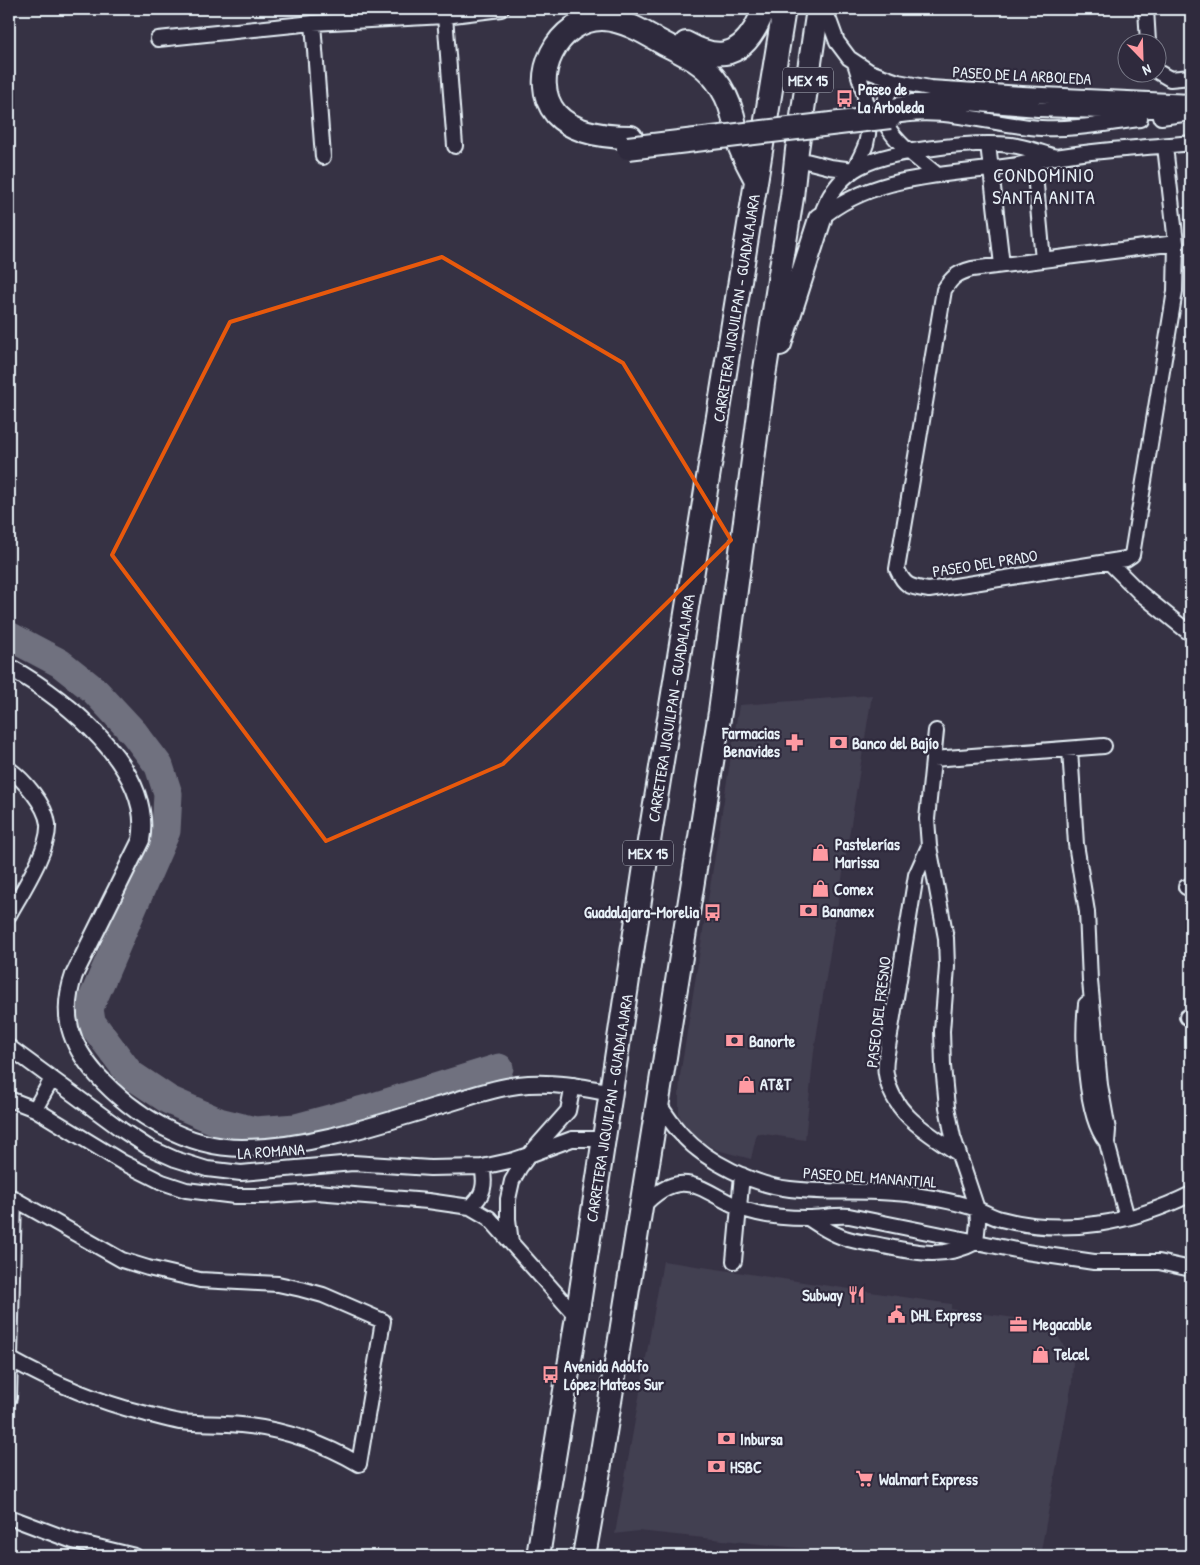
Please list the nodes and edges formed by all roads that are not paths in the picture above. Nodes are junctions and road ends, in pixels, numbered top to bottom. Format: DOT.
graph roads {
  1 [pos="501,9"];
  2 [pos="590,9"];
  3 [pos="619,9"];
  4 [pos="764,9"];
  5 [pos="769,9"];
  6 [pos="784,9"];
  7 [pos="1146,9"];
  8 [pos="826,12"];
  9 [pos="446,16"];
  10 [pos="313,23"];
  11 [pos="1147,32"];
  12 [pos="158,39"];
  13 [pos="855,63"];
  14 [pos="1191,77"];
  15 [pos="1168,78"];
  16 [pos="898,82"];
  17 [pos="1191,102"];
  18 [pos="889,112"];
  19 [pos="1191,113"];
  20 [pos="629,142"];
  21 [pos="1191,142"];
  22 [pos="988,144"];
  23 [pos="455,146"];
  24 [pos="1165,146"];
  25 [pos="761,150"];
  26 [pos="911,152"];
  27 [pos="1033,156"];
  28 [pos="323,157"];
  29 [pos="806,161"];
  30 [pos="991,168"];
  31 [pos="854,170"];
  32 [pos="936,174"];
  33 [pos="756,180"];
  34 [pos="792,197"];
  35 [pos="820,219"];
  36 [pos="1176,243"];
  37 [pos="1043,260"];
  38 [pos="1002,265"];
  39 [pos="764,376"];
  40 [pos="1109,562"];
  41 [pos="1187,631"];
  42 [pos="9,667"];
  43 [pos="936,731"];
  44 [pos="1104,746"];
  45 [pos="1070,748"];
  46 [pos="933,759"];
  47 [pos="9,769"];
  48 [pos="929,846"];
  49 [pos="9,915"];
  50 [pos="9,1046"];
  51 [pos="52,1079"];
  52 [pos="572,1085"];
  53 [pos="612,1093"];
  54 [pos="9,1099"];
  55 [pos="658,1103"];
  56 [pos="35,1108"];
  57 [pos="605,1140"];
  58 [pos="959,1154"];
  59 [pos="529,1155"];
  60 [pos="482,1167"];
  61 [pos="742,1175"];
  62 [pos="1191,1194"];
  63 [pos="11,1197"];
  64 [pos="470,1207"];
  65 [pos="641,1208"];
  66 [pos="740,1208"];
  67 [pos="977,1209"];
  68 [pos="808,1218"];
  69 [pos="1128,1218"];
  70 [pos="976,1242"];
  71 [pos="511,1243"];
  72 [pos="734,1261"];
  73 [pos="1191,1269"];
  74 [pos="577,1318"];
  75 [pos="10,1359"];
  76 [pos="9,1398"];
  77 [pos="9,1517"];
  78 [pos="135,1556"];
  79 [pos="538,1556"];
  80 [pos="584,1556"];
  1 -- 9 [label="street"];
  2 -- 20 [label="highway"];
  3 -- 4 [label="highway"];
  5 -- 25 [label="highway"];
  6 -- 25 [label="highway, CARRETERA JIQUILPAN - GUADALAJARA / MEX 15"];
  7 -- 11 [label="street"];
  8 -- 13 [label="street, PASEO DE LA ARBOLEDA"];
  8 -- 29 [label="highway"];
  8 -- 34 [label="highway, MEX 15"];
  9 -- 10 [label="street"];
  9 -- 23 [label="street"];
  10 -- 12 [label="street"];
  10 -- 28 [label="street"];
  13 -- 16 [label="street, PASEO DE LA ARBOLEDA"];
  13 -- 31 [label="street, PASEO DE LA ARBOLEDA"];
  14 -- 15 [label="street"];
  16 -- 17 [label="street, PASEO DE LA ARBOLEDA"];
  16 -- 26 [label="street"];
  17 -- 18 [label="street, PASEO DE LA ARBOLEDA"];
  18 -- 19 [label="street"];
  18 -- 20 [label="highway, bridge"];
  20 -- 33 [label="highway"];
  21 -- 24 [label="street, PASEO DE LA ARBOLEDA"];
  22 -- 26 [label="street, PASEO DE LA ARBOLEDA"];
  22 -- 27 [label="street, PASEO DE LA ARBOLEDA"];
  22 -- 30 [label="street"];
  24 -- 27 [label="street, PASEO DE LA ARBOLEDA"];
  24 -- 36 [label="street, PASEO DEL PRADO"];
  25 -- 33 [label="highway, CARRETERA JIQUILPAN - GUADALAJARA / MEX 15"];
  26 -- 31 [label="street, PASEO DE LA ARBOLEDA"];
  26 -- 32 [label="street"];
  27 -- 30 [label="street, PASEO DE LA ARBOLEDA"];
  27 -- 37 [label="street"];
  29 -- 31 [label="street"];
  29 -- 34 [label="highway"];
  30 -- 32 [label="street, PASEO DE LA ARBOLEDA"];
  30 -- 38 [label="street"];
  31 -- 35 [label="street, PASEO DE LA ARBOLEDA"];
  32 -- 35 [label="street, PASEO DE LA ARBOLEDA"];
  33 -- 53 [label="highway, CARRETERA JIQUILPAN - GUADALAJARA / MEX 15"];
  34 -- 39 [label="highway, MEX 15"];
  35 -- 39 [label="highway"];
  36 -- 37 [label="street, PASEO DEL PRADO"];
  36 -- 40 [label="street, PASEO DEL PRADO"];
  37 -- 38 [label="street, PASEO DEL PRADO"];
  38 -- 40 [label="street, PASEO DEL PRADO"];
  39 -- 55 [label="highway, MEX 15"];
  40 -- 41 [label="street"];
  42 -- 52 [label="street"];
  43 -- 46 [label="street, PASEO DEL FRESNO"];
  44 -- 45 [label="street"];
  45 -- 46 [label="street"];
  45 -- 69 [label="street"];
  46 -- 48 [label="street, PASEO DEL FRESNO"];
  47 -- 49 [label="street"];
  48 -- 58 [label="street, PASEO DEL FRESNO"];
  48 -- 58 [label="street, PASEO DEL FRESNO"];
  50 -- 51 [label="street, LA ROMANA"];
  51 -- 56 [label="street"];
  51 -- 60 [label="street, LA ROMANA"];
  52 -- 53 [label="street"];
  52 -- 59 [label="street"];
  53 -- 57 [label="highway, CARRETERA JIQUILPAN - GUADALAJARA / MEX 15"];
  54 -- 56 [label="street"];
  55 -- 61 [label="street, PASEO DEL MANANTIAL"];
  55 -- 65 [label="highway, MEX 15"];
  56 -- 64 [label="street"];
  57 -- 59 [label="street, LA ROMANA"];
  57 -- 74 [label="highway, CARRETERA JIQUILPAN - GUADALAJARA / MEX 15"];
  58 -- 67 [label="street, PASEO DEL FRESNO"];
  59 -- 60 [label="street, LA ROMANA"];
  59 -- 71 [label="street"];
  60 -- 64 [label="street"];
  61 -- 66 [label="street"];
  61 -- 67 [label="street, PASEO DEL MANANTIAL"];
  62 -- 69 [label="street, PASEO DEL MANANTIAL"];
  63 -- 75 [label="street"];
  63 -- 75 [label="street"];
  64 -- 71 [label="street"];
  65 -- 66 [label="street"];
  65 -- 80 [label="highway, MEX 15"];
  66 -- 68 [label="street"];
  66 -- 72 [label="street"];
  67 -- 69 [label="street, PASEO DEL MANANTIAL"];
  67 -- 70 [label="street, PASEO DEL FRESNO"];
  68 -- 70 [label="street"];
  68 -- 70 [label="street"];
  70 -- 73 [label="street"];
  71 -- 74 [label="street"];
  74 -- 79 [label="highway, CARRETERA JIQUILPAN - GUADALAJARA / MEX 15"];
  75 -- 76 [label="street"];
  77 -- 78 [label="street"];
}
